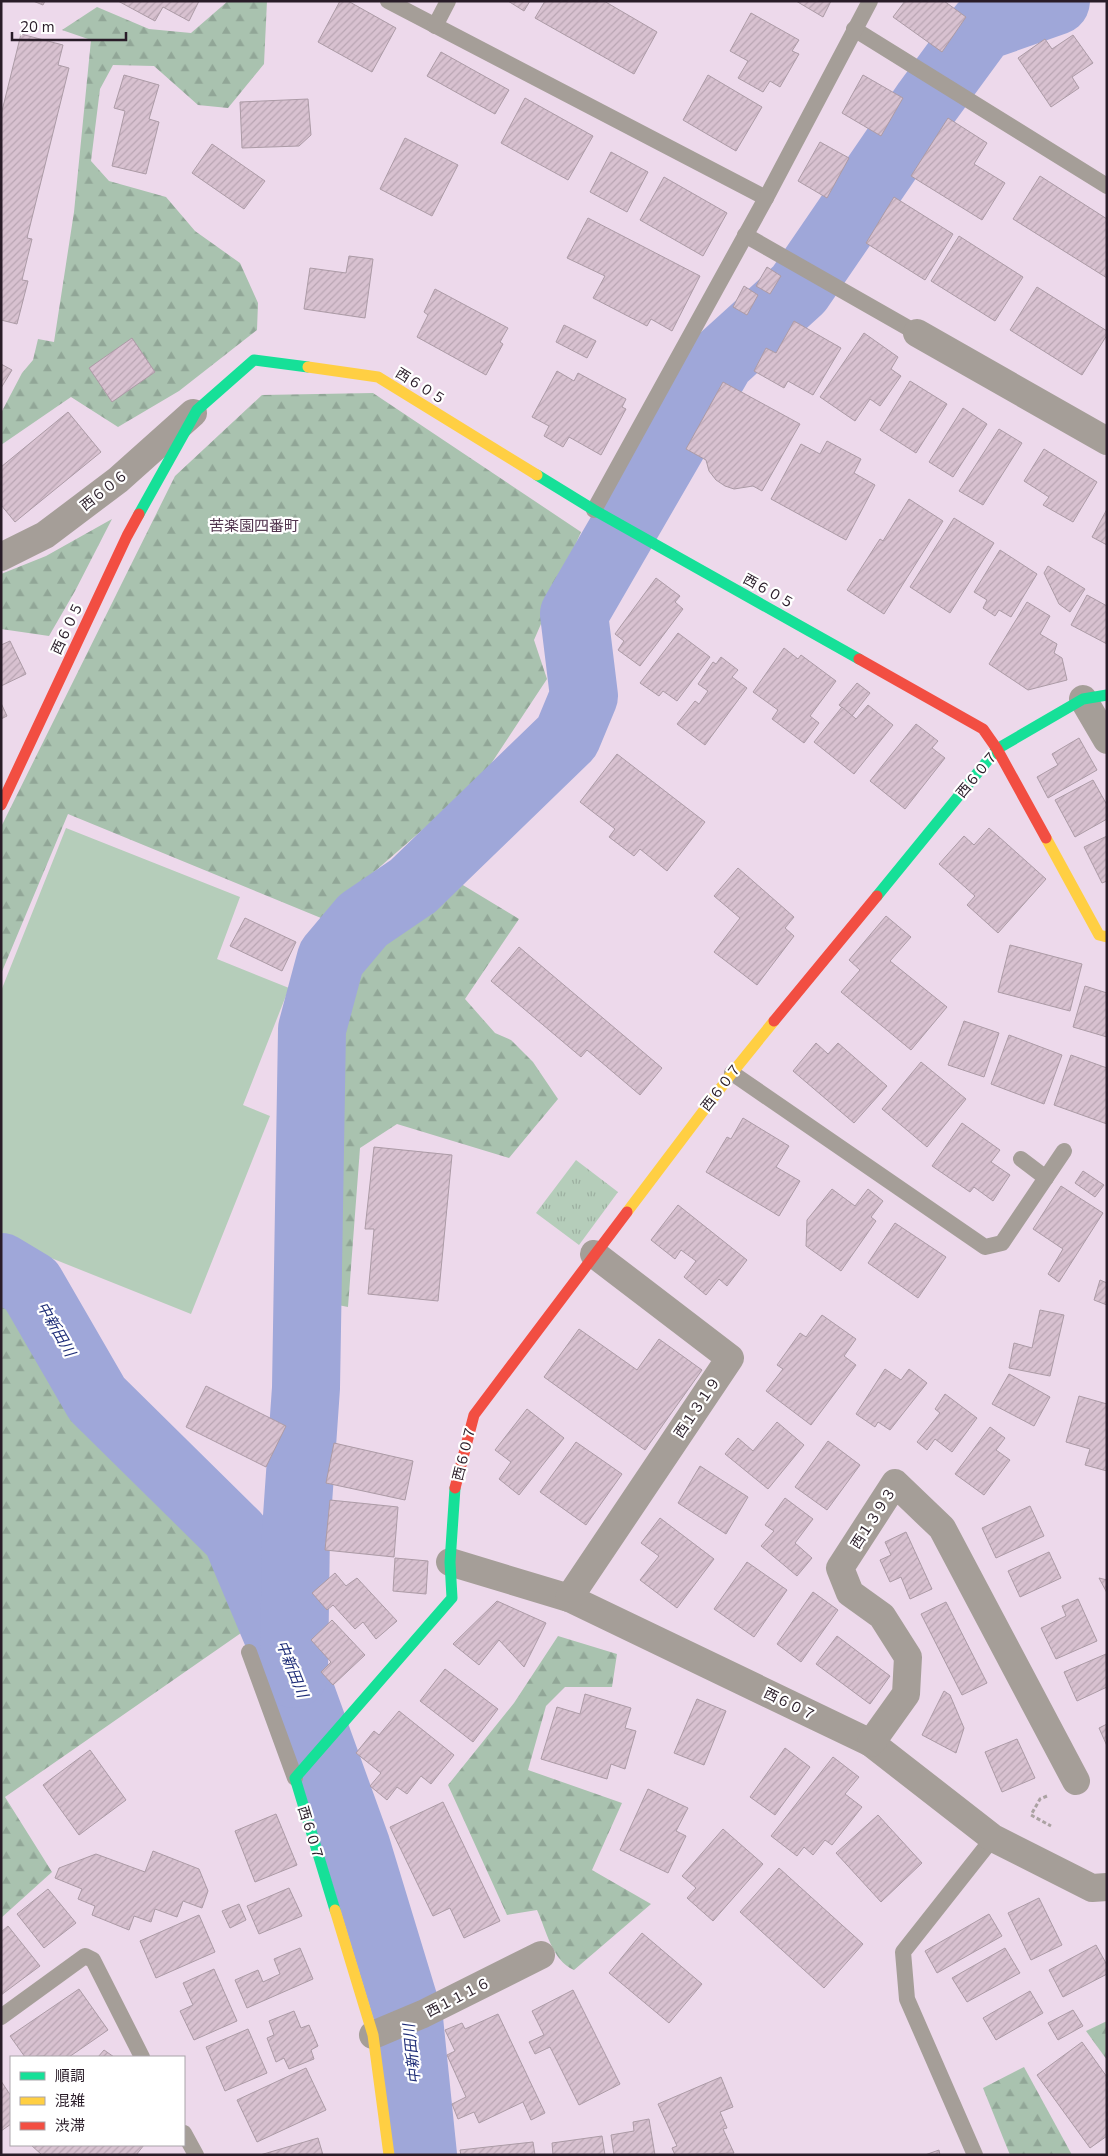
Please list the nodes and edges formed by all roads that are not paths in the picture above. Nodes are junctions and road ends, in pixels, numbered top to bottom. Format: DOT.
graph roads {
  1 [pos="388,1"];
  2 [pos="448,1"];
  3 [pos="870,1"];
  4 [pos="435,26"];
  5 [pos="854,29"];
  6 [pos="1107,186"];
  7 [pos="766,198"];
  8 [pos="745,235"];
  9 [pos="917,333"];
  10 [pos="197,410"];
  11 [pos="1107,441"];
  12 [pos="594,510"];
  13 [pos="1,556"];
  14 [pos="1095,697"];
  15 [pos="1107,740"];
  16 [pos="996,749"];
  17 [pos="1,805"];
  18 [pos="1107,937"];
  19 [pos="732,1073"];
  20 [pos="1064,1151"];
  21 [pos="1021,1159"];
  22 [pos="1046,1178"];
  23 [pos="594,1254"];
  24 [pos="450,1562"];
  25 [pos="570,1598"];
  26 [pos="250,1652"];
  27 [pos="870,1743"];
  28 [pos="300,1772"];
  29 [pos="1076,1781"];
  30 [pos="993,1838"];
  31 [pos="1107,1887"];
  32 [pos="540,1956"];
  33 [pos="1,2017"];
  34 [pos="380,2032"];
  35 [pos="141,2056"];
  36 [pos="185,2135"];
  37 [pos="196,2155"];
  38 [pos="389,2155"];
  39 [pos="975,2155"];
  1 -- 4 [label="lane"];
  2 -- 4 [label="lane"];
  3 -- 5 [label="lane"];
  4 -- 7 [label="lane"];
  5 -- 6 [label="lane"];
  5 -- 7 [label="lane"];
  7 -- 8 [label="lane"];
  8 -- 9 [label="lane"];
  8 -- 12 [label="lane"];
  9 -- 11 [label="street"];
  10 -- 12 [label="street, 西６０５"];
  10 -- 13 [label="street, 西６０６"];
  10 -- 17 [label="street, 西６０５"];
  12 -- 16 [label="street, 西６０５"];
  14 -- 15 [label="street"];
  14 -- 16 [label="street, 西６０７"];
  16 -- 18 [label="street, 西６０５"];
  16 -- 19 [label="street, 西６０７"];
  19 -- 22 [label="lane"];
  19 -- 23 [label="street, 西６０７"];
  20 -- 22 [label="lane"];
  21 -- 22 [label="lane"];
  23 -- 24 [label="street, 西６０７"];
  23 -- 25 [label="street, 西１３１９"];
  24 -- 25 [label="street, 西６０７"];
  24 -- 28 [label="street, 西６０７"];
  25 -- 27 [label="street, 西６０７"];
  26 -- 28 [label="lane"];
  27 -- 29 [label="street, 西１３９３"];
  27 -- 30 [label="street, 西６０７"];
  28 -- 34 [label="street, 西６０７"];
  30 -- 31 [label="street, 西６０７"];
  30 -- 39 [label="lane"];
  32 -- 34 [label="street, 西１１１６"];
  33 -- 35 [label="lane"];
  34 -- 38 [label="street, 西６０７"];
  36 -- 37 [label="lane"];
}
